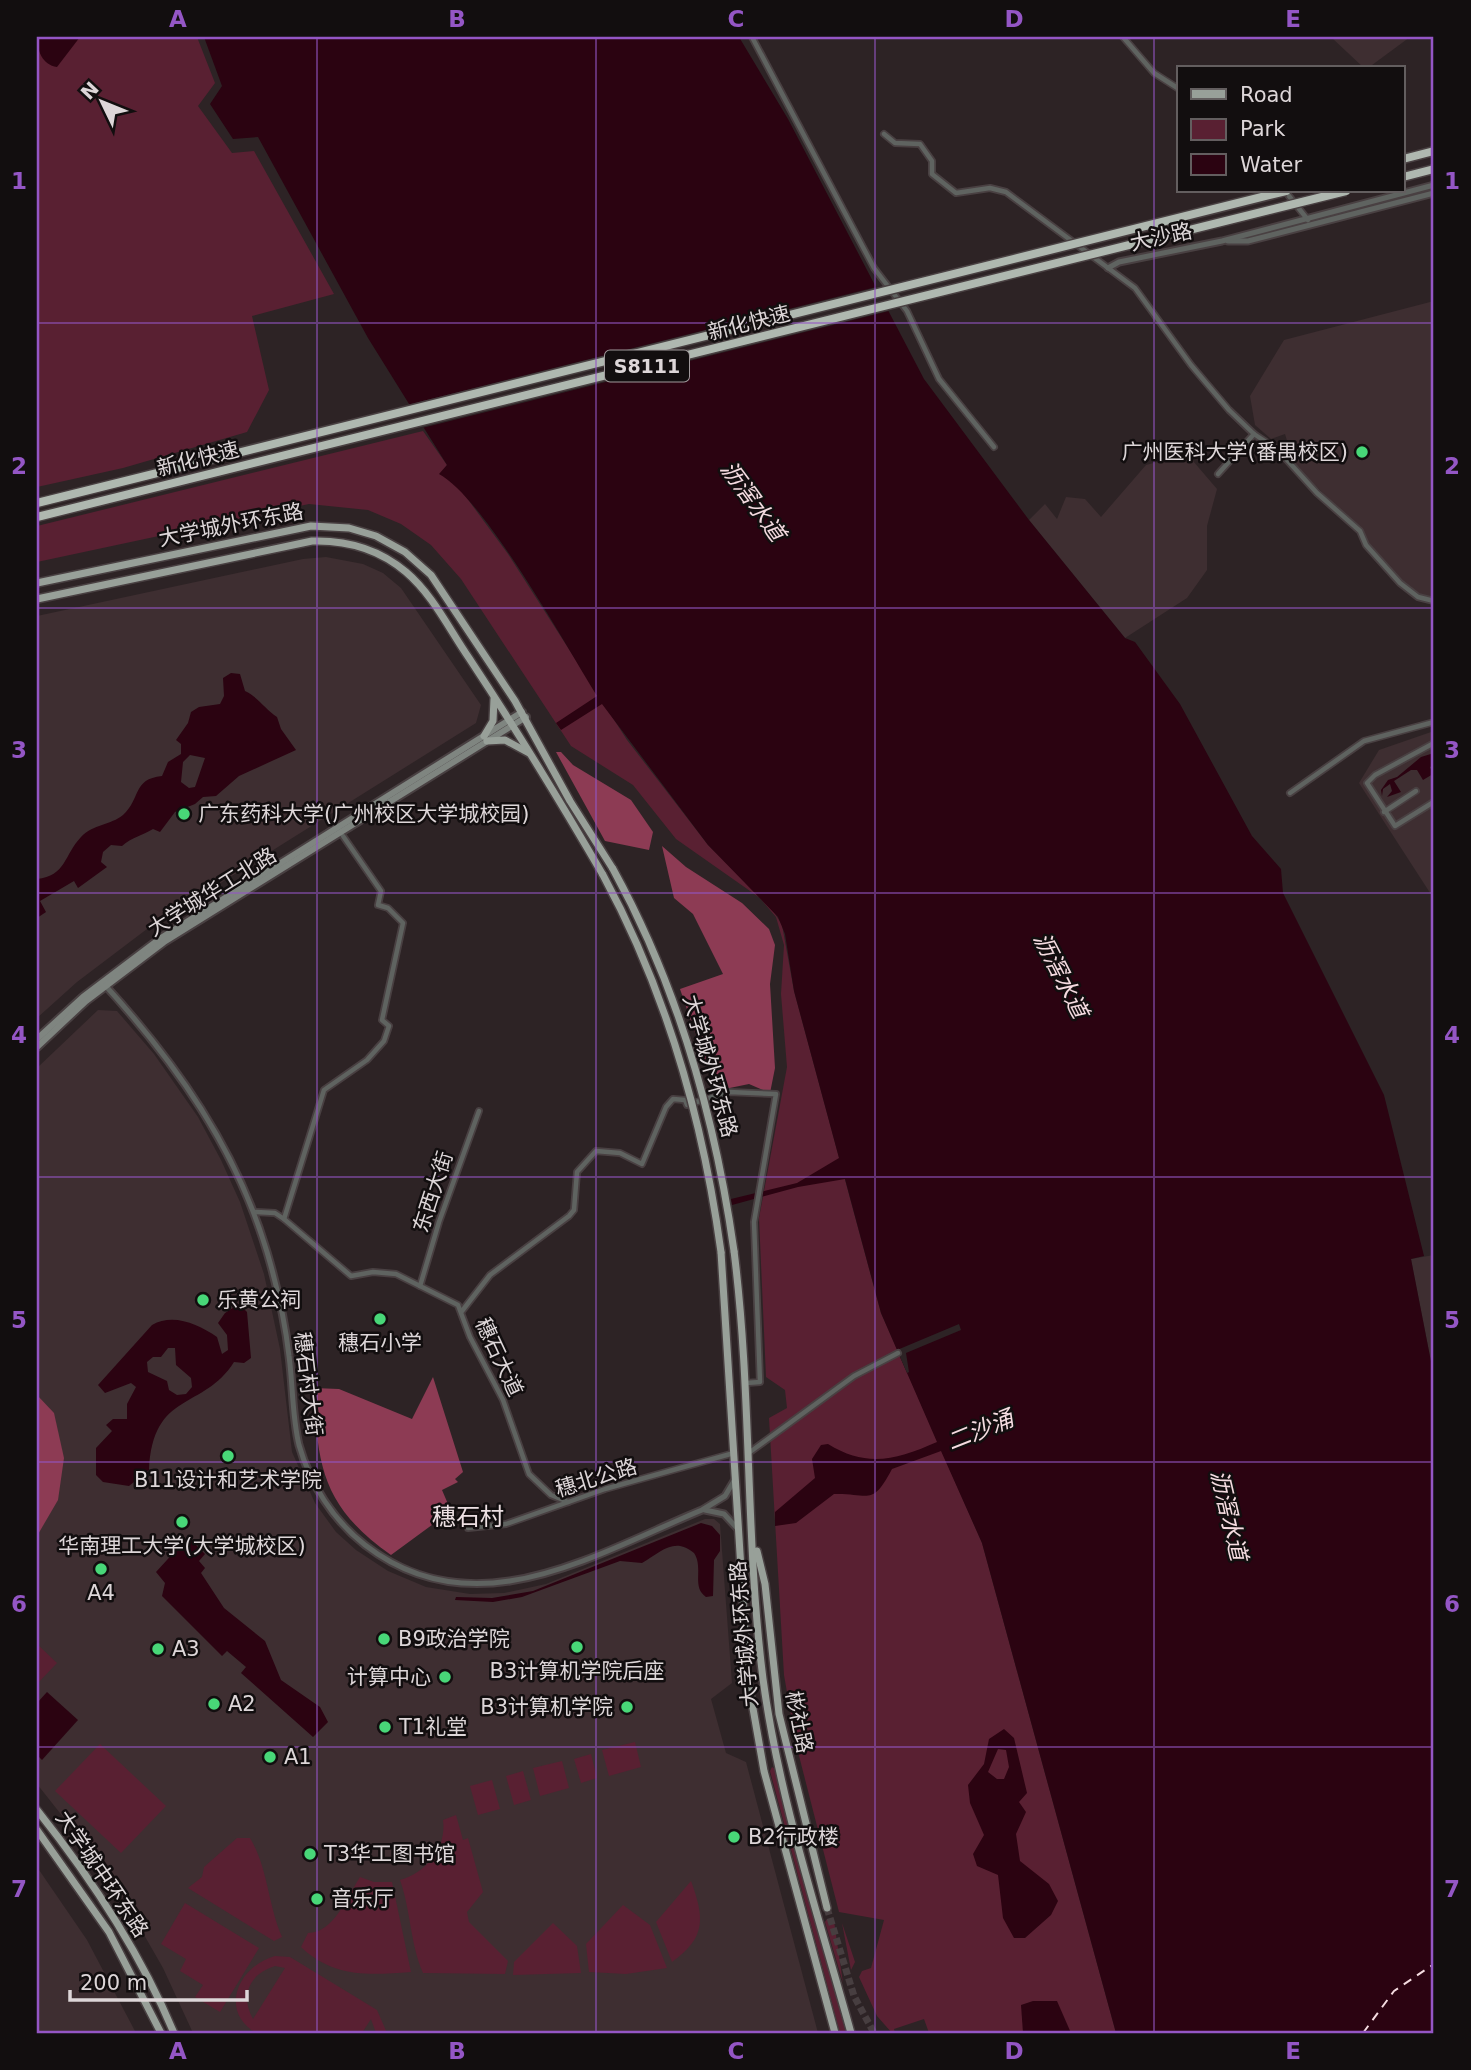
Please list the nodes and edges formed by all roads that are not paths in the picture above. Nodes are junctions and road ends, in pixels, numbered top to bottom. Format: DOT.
graph roads {
  1 [pos="752,37"];
  2 [pos="1123,37"];
  3 [pos="1177,88"];
  4 [pos="884,134"];
  5 [pos="1434,151"];
  6 [pos="1404,159"];
  7 [pos="1434,169"];
  8 [pos="1404,177"];
  9 [pos="1434,185"];
  10 [pos="1281,192"];
  11 [pos="1286,192"];
  12 [pos="1342,192"];
  13 [pos="1434,193"];
  14 [pos="1306,217"];
  15 [pos="1311,223"];
  16 [pos="1222,241"];
  17 [pos="1108,268"];
  18 [pos="1254,434"];
  19 [pos="994,447"];
  20 [pos="1218,474"];
  21 [pos="37,503"];
  22 [pos="37,517"];
  23 [pos="37,583"];
  24 [pos="37,599"];
  25 [pos="1434,601"];
  26 [pos="497,673"];
  27 [pos="485,682"];
  28 [pos="493,695"];
  29 [pos="524,715"];
  30 [pos="1434,722"];
  31 [pos="511,723"];
  32 [pos="486,739"];
  33 [pos="1434,743"];
  34 [pos="532,755"];
  35 [pos="1416,792"];
  36 [pos="1290,793"];
  37 [pos="1432,803"];
  38 [pos="1384,812"];
  39 [pos="343,836"];
  40 [pos="104,984"];
  41 [pos="37,1039"];
  42 [pos="37,1047"];
  43 [pos="480,1111"];
  44 [pos="256,1212"];
  45 [pos="284,1219"];
  46 [pos="420,1286"];
  47 [pos="461,1312"];
  48 [pos="898,1353"];
  49 [pos="746,1383"];
  50 [pos="750,1452"];
  51 [pos="734,1453"];
  52 [pos="735,1477"];
  53 [pos="568,1502"];
  54 [pos="702,1510"];
  55 [pos="468,1528"];
  56 [pos="738,1531"];
  57 [pos="754,1540"];
  58 [pos="760,1649"];
  59 [pos="745,1651"];
  60 [pos="778,1763"];
  61 [pos="764,1767"];
  62 [pos="37,1810"];
  63 [pos="37,1830"];
  64 [pos="827,1908"];
  65 [pos="161,2033"];
  66 [pos="174,2033"];
  67 [pos="835,2033"];
  68 [pos="851,2033"];
  1 -- 19 [label="street"];
  2 -- 3 [label="street"];
  4 -- 17 [label="street"];
  5 -- 6 [label="highway"];
  7 -- 8 [label="highway"];
  9 -- 14 [label="street, 大沙路"];
  10 -- 21 [label="highway, 新化快速 / S8111, bridge"];
  11 -- 14 [label="street"];
  12 -- 22 [label="highway, 新化快速 / S8111, bridge"];
  13 -- 15 [label="street, 大沙路"];
  14 -- 15 [label="street"];
  14 -- 16 [label="street, 大沙路"];
  15 -- 16 [label="street, 大沙路"];
  16 -- 17 [label="street, 大沙路"];
  17 -- 18 [label="street"];
  18 -- 20 [label="street"];
  18 -- 25 [label="street"];
  23 -- 26 [label="main road, 大学城外环东路"];
  24 -- 27 [label="main road, 大学城外环东路"];
  26 -- 27 [label="main road"];
  26 -- 29 [label="main road, 大学城外环东路"];
  27 -- 28 [label="main road, 大学城外环东路"];
  28 -- 31 [label="main road, 大学城外环东路"];
  28 -- 32 [label="main road"];
  29 -- 31 [label="main road, 大学城华工北路"];
  29 -- 49 [label="main road, 大学城外环东路, bridge"];
  30 -- 36 [label="street"];
  31 -- 32 [label="main road, 大学城华工北路"];
  31 -- 34 [label="main road, 大学城外环东路"];
  32 -- 34 [label="main road"];
  32 -- 40 [label="main road, 大学城华工北路"];
  33 -- 38 [label="street"];
  34 -- 51 [label="main road, 大学城外环东路, bridge"];
  35 -- 38 [label="street"];
  37 -- 38 [label="street"];
  39 -- 45 [label="street"];
  40 -- 41 [label="main road, 大学城华工北路"];
  40 -- 42 [label="main road, 大学城华工北路"];
  40 -- 54 [label="street, 穗石村大街"];
  43 -- 46 [label="street, 东西大街"];
  44 -- 45 [label="street"];
  45 -- 46 [label="street"];
  46 -- 47 [label="street"];
  47 -- 49 [label="street, 穗石大道"];
  47 -- 53 [label="street, 穗石大道"];
  48 -- 50 [label="street"];
  49 -- 50 [label="main road, 大学城外环东路"];
  50 -- 57 [label="main road, 大学城外环东路"];
  51 -- 52 [label="main road, 大学城外环东路"];
  51 -- 53 [label="street, 穗北公路"];
  52 -- 54 [label="street, 穗石村大街"];
  52 -- 56 [label="main road, 大学城外环东路"];
  53 -- 55 [label="street, 穗北公路"];
  54 -- 56 [label="street"];
  56 -- 59 [label="main road, 大学城外环东路"];
  57 -- 58 [label="main road, 大学城外环东路"];
  57 -- 64 [label="main road, 彬社路"];
  58 -- 59 [label="main road"];
  58 -- 60 [label="main road, 大学城外环东路"];
  59 -- 61 [label="main road, 大学城外环东路"];
  60 -- 61 [label="main road"];
  60 -- 68 [label="main road, 大学城外环东路"];
  61 -- 67 [label="main road, 大学城外环东路"];
  62 -- 66 [label="main road, 大学城中环东路"];
  63 -- 65 [label="main road, 大学城中环东路"];
}
